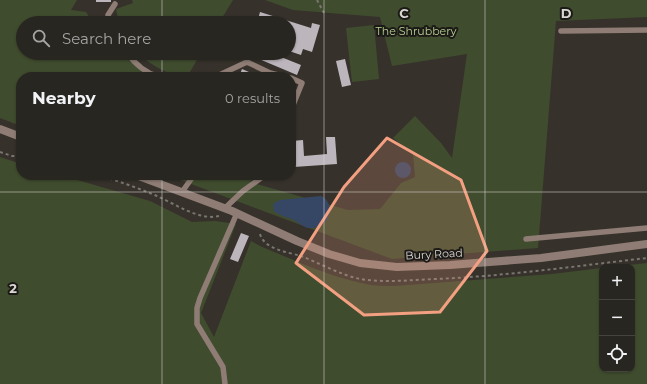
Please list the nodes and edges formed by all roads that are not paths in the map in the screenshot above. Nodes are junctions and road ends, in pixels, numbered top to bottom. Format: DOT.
graph roads {
  1 [pos="115,4"];
  2 [pos="108,16"];
  3 [pos="647,30"];
  4 [pos="561,31"];
  5 [pos="132,60"];
  6 [pos="149,72"];
  7 [pos="226,72"];
  8 [pos="268,72"];
  9 [pos="296,80"];
  10 [pos="296,98"];
  11 [pos="0,129"];
  12 [pos="16,135"];
  13 [pos="150,180"];
  14 [pos="190,180"];
  15 [pos="258,180"];
  16 [pos="182,192"];
  17 [pos="231,211"];
  18 [pos="647,228"];
  19 [pos="526,239"];
  20 [pos="647,244"];
  21 [pos="225,384"];
  1 -- 2 [label="lane"];
  3 -- 4 [label="lane"];
  5 -- 6 [label="lane"];
  7 -- 8 [label="lane"];
  9 -- 10 [label="lane"];
  11 -- 12 [label="street"];
  13 -- 16 [label="street, Bury Road"];
  14 -- 16 [label="lane"];
  15 -- 17 [label="lane"];
  16 -- 17 [label="street, Bury Road"];
  17 -- 20 [label="street, Bury Road"];
  17 -- 21 [label="lane"];
  18 -- 19 [label="lane"];
}
